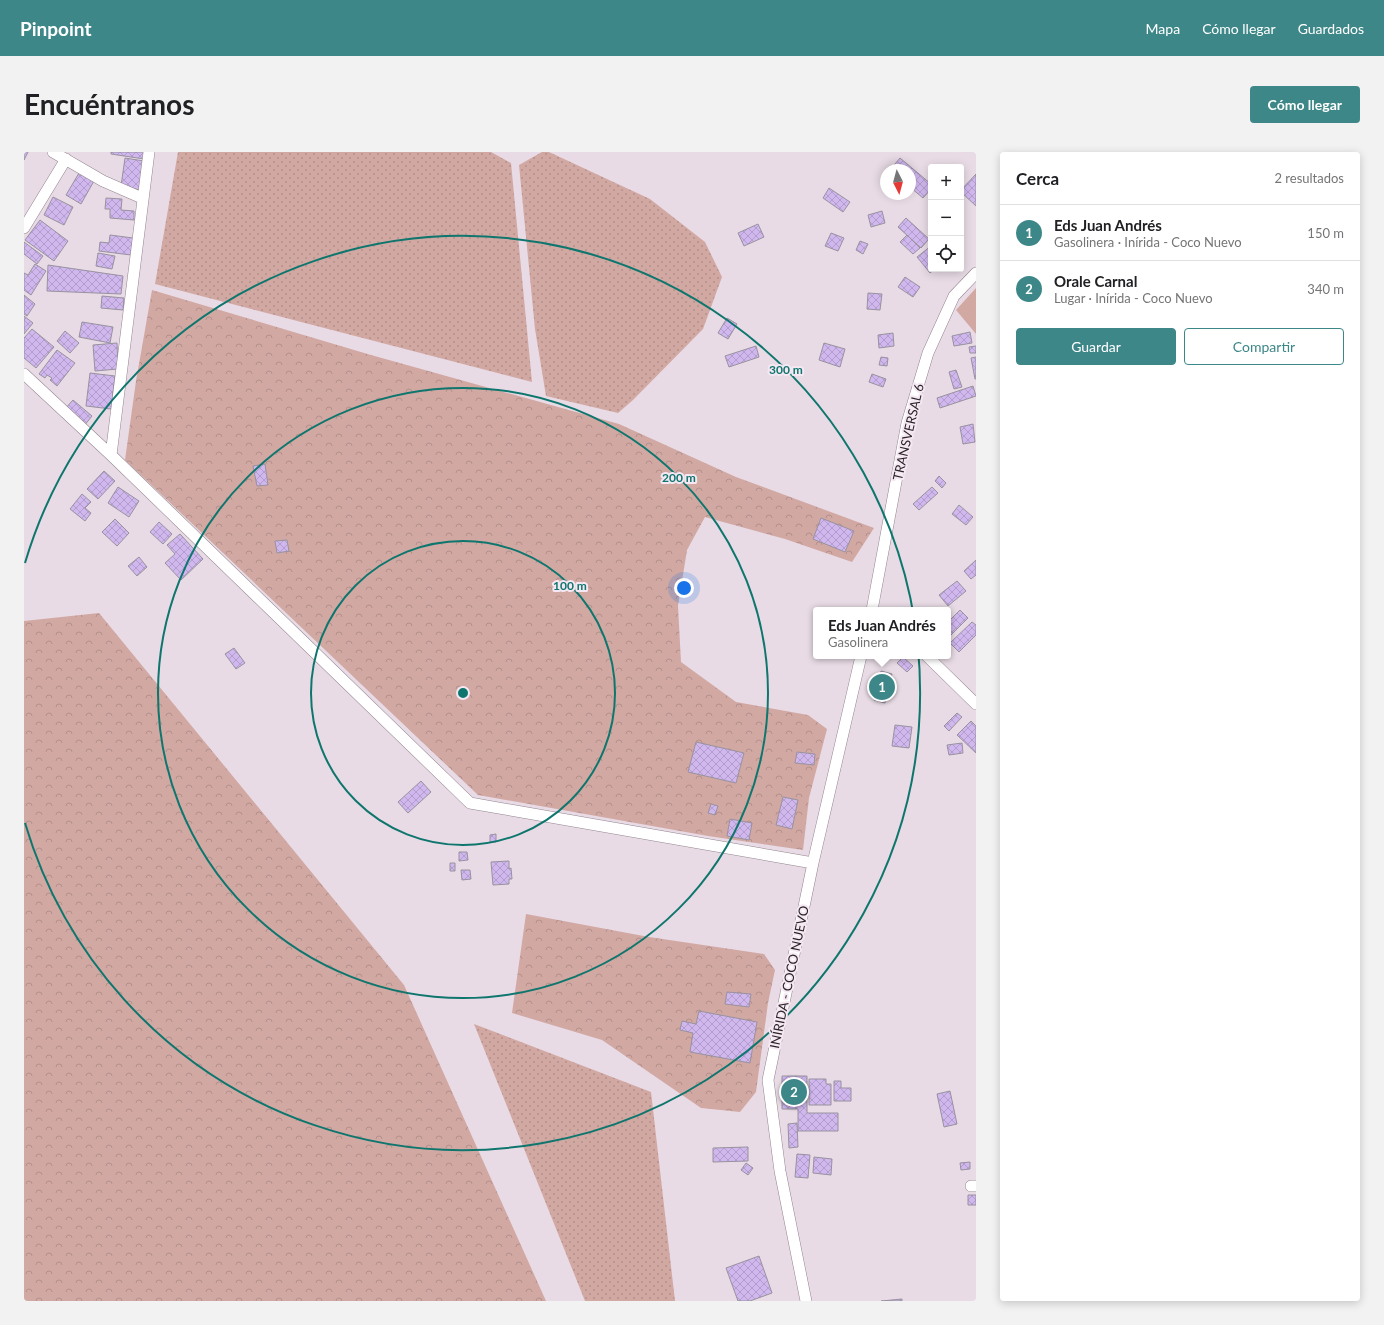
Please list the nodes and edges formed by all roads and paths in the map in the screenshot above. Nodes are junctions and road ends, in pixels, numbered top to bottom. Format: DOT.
graph roads {
  1 [pos="53,152"];
  2 [pos="149,152"];
  3 [pos="66,159"];
  4 [pos="142,198"];
  5 [pos="24,228"];
  6 [pos="976,273"];
  7 [pos="24,374"];
  8 [pos="111,454"];
  9 [pos="875,607"];
  10 [pos="860,659"];
  11 [pos="930,659"];
  12 [pos="974,697"];
  13 [pos="813,863"];
  14 [pos="806,1301"];
  1 -- 3 [label="street"];
  2 -- 4 [label="street"];
  3 -- 4 [label="street"];
  3 -- 5 [label="street"];
  4 -- 8 [label="street"];
  6 -- 9 [label="street, TRANSVERSAL 6"];
  7 -- 8 [label="street"];
  8 -- 13 [label="street"];
  10 -- 13 [label="street, INÍRIDA - COCO NUEVO"];
  11 -- 12 [label="street"];
  13 -- 14 [label="street, INÍRIDA - COCO NUEVO"];
}
